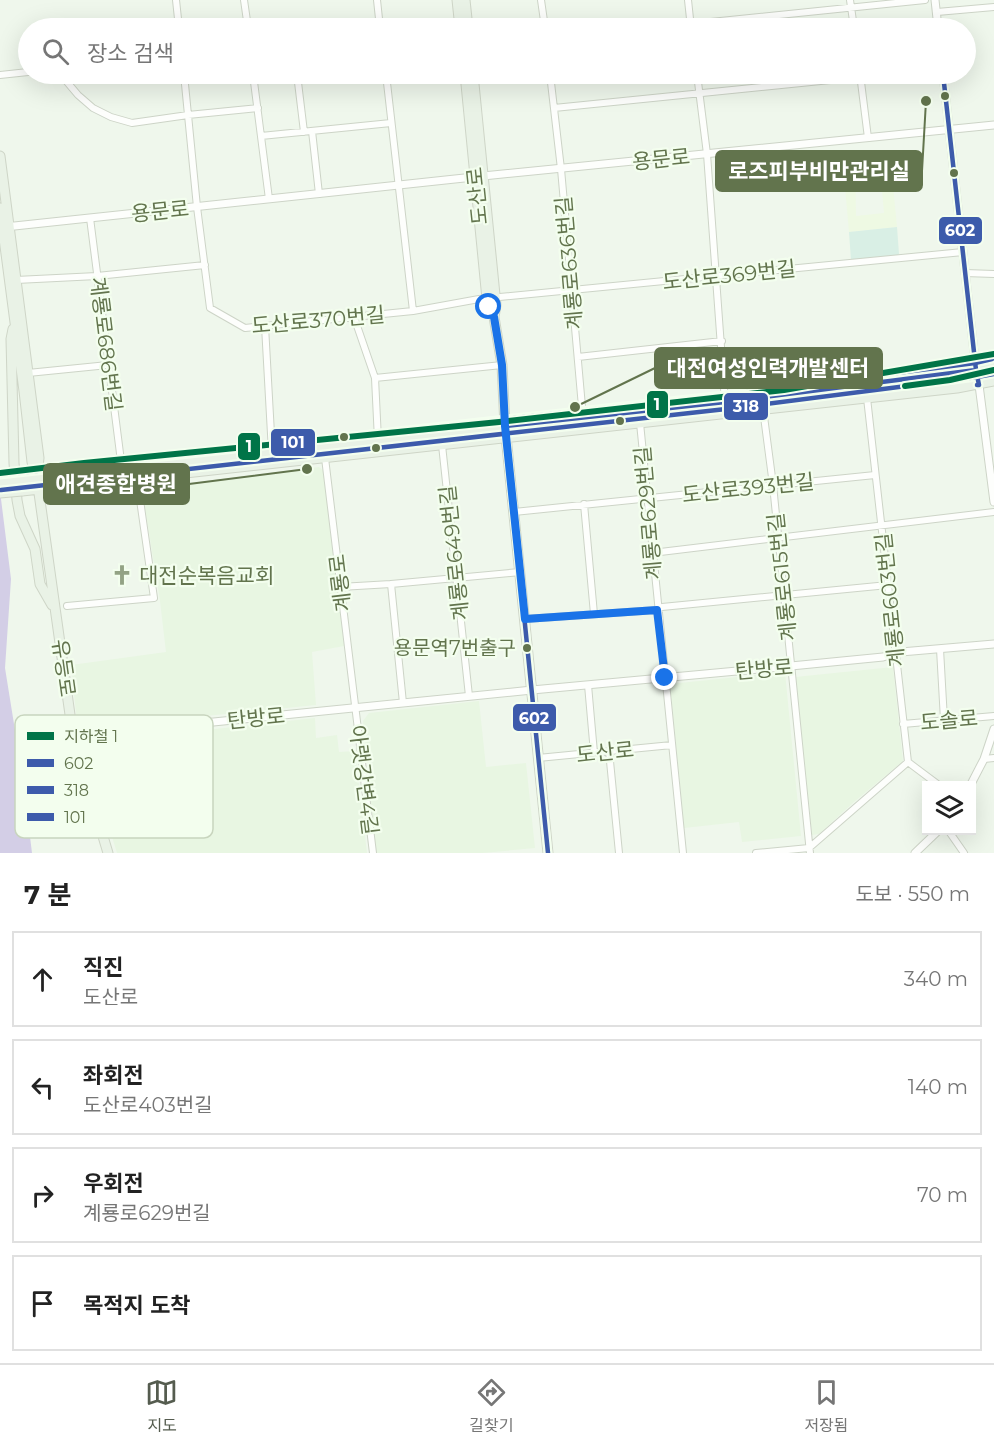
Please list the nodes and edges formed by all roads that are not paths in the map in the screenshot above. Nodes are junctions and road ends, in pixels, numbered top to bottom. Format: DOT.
graph roads {
  1 [pos="176,0"];
  2 [pos="244,0"];
  3 [pos="377,0"];
  4 [pos="457,0"];
  5 [pos="465,0"];
  6 [pos="541,0"];
  7 [pos="688,0"];
  8 [pos="850,0"];
  9 [pos="925,0"];
  10 [pos="935,0"];
  11 [pos="994,7"];
  12 [pos="851,8"];
  13 [pos="937,12"];
  14 [pos="178,18"];
  15 [pos="247,18"];
  16 [pos="379,18"];
  17 [pos="459,18"];
  18 [pos="467,18"];
  19 [pos="544,18"];
  20 [pos="690,18"];
  21 [pos="762,18"];
  22 [pos="852,18"];
  23 [pos="938,18"];
  24 [pos="18,73"];
  25 [pos="0,75"];
  26 [pos="69,84"];
  27 [pos="185,84"];
  28 [pos="254,84"];
  29 [pos="298,84"];
  30 [pos="387,84"];
  31 [pos="466,84"];
  32 [pos="473,84"];
  33 [pos="551,84"];
  34 [pos="698,84"];
  35 [pos="780,84"];
  36 [pos="861,84"];
  37 [pos="945,84"];
  38 [pos="699,93"];
  39 [pos="258,108"];
  40 [pos="554,108"];
  41 [pos="188,115"];
  42 [pos="392,123"];
  43 [pos="994,125"];
  44 [pos="950,130"];
  45 [pos="312,131"];
  46 [pos="304,132"];
  47 [pos="261,136"];
  48 [pos="868,138"];
  49 [pos="707,154"];
  50 [pos="0,156"];
  51 [pos="561,169"];
  52 [pos="479,177"];
  53 [pos="399,186"];
  54 [pos="319,194"];
  55 [pos="269,200"];
  56 [pos="197,207"];
  57 [pos="0,208"];
  58 [pos="90,218"];
  59 [pos="6,227"];
  60 [pos="963,252"];
  61 [pos="205,265"];
  62 [pos="965,273"];
  63 [pos="994,274"];
  64 [pos="97,276"];
  65 [pos="717,277"];
  66 [pos="16,280"];
  67 [pos="572,291"];
  68 [pos="492,299"];
  69 [pos="413,311"];
  70 [pos="14,317"];
  71 [pos="354,317"];
  72 [pos="265,326"];
  73 [pos="722,341"];
  74 [pos="578,357"];
  75 [pos="108,365"];
  76 [pos="502,365"];
  77 [pos="994,366"];
  78 [pos="976,370"];
  79 [pos="28,373"];
  80 [pos="375,378"];
  81 [pos="994,381"];
  82 [pos="980,385"];
  83 [pos="867,398"];
  84 [pos="725,402"];
  85 [pos="763,409"];
  86 [pos="583,418"];
  87 [pos="640,423"];
  88 [pos="505,426"];
  89 [pos="507,438"];
  90 [pos="378,440"];
  91 [pos="442,445"];
  92 [pos="272,452"];
  93 [pos="325,458"];
  94 [pos="122,469"];
  95 [pos="875,475"];
  96 [pos="37,479"];
  97 [pos="136,479"];
  98 [pos="0,483"];
  99 [pos="773,485"];
  100 [pos="38,490"];
  101 [pos="0,493"];
  102 [pos="648,498"];
  103 [pos="994,502"];
  104 [pos="584,504"];
  105 [pos="514,512"];
  106 [pos="994,512"];
  107 [pos="881,525"];
  108 [pos="778,538"];
  109 [pos="652,553"];
  110 [pos="520,572"];
  111 [pos="457,578"];
  112 [pos="391,584"];
  113 [pos="888,585"];
  114 [pos="340,587"];
  115 [pos="784,595"];
  116 [pos="67,606"];
  117 [pos="657,610"];
  118 [pos="56,611"];
  119 [pos="594,614"];
  120 [pos="525,619"];
  121 [pos="994,644"];
  122 [pos="940,649"];
  123 [pos="896,654"];
  124 [pos="791,666"];
  125 [pos="665,678"];
  126 [pos="588,685"];
  127 [pos="532,690"];
  128 [pos="468,696"];
  129 [pos="403,703"];
  130 [pos="355,708"];
  131 [pos="70,715"];
  132 [pos="994,716"];
  133 [pos="944,720"];
  134 [pos="213,722"];
  135 [pos="903,724"];
  136 [pos="994,729"];
  137 [pos="672,745"];
  138 [pos="609,752"];
  139 [pos="594,753"];
  140 [pos="538,758"];
  141 [pos="994,758"];
  142 [pos="984,759"];
  143 [pos="908,762"];
  144 [pos="933,781"];
  145 [pos="973,781"];
  146 [pos="935,835"];
  147 [pos="951,835"];
  148 [pos="104,838"];
  149 [pos="809,850"];
  150 [pos="108,853"];
  151 [pos="373,853"];
  152 [pos="548,853"];
  153 [pos="619,853"];
  154 [pos="683,853"];
  155 [pos="756,853"];
  156 [pos="915,853"];
  157 [pos="964,853"];
  1 -- 14 [label="street"];
  2 -- 15 [label="street"];
  3 -- 16 [label="street"];
  4 -- 17 [label="main road"];
  5 -- 18 [label="main road"];
  6 -- 19 [label="street"];
  7 -- 20 [label="street"];
  8 -- 12 [label="street"];
  9 -- 12 [label="street"];
  10 -- 13 [label="street"];
  11 -- 13 [label="street"];
  12 -- 21 [label="street"];
  12 -- 22 [label="street"];
  13 -- 23 [label="street"];
  24 -- 25 [label="street"];
  26 -- 41 [label="street"];
  27 -- 41 [label="street, 도산로370번길"];
  28 -- 39 [label="street"];
  29 -- 46 [label="street"];
  30 -- 42 [label="street"];
  31 -- 52 [label="main road, 도산로"];
  32 -- 52 [label="main road, 도산로"];
  33 -- 40 [label="street, 계룡로636번길"];
  34 -- 38 [label="street"];
  35 -- 38 [label="street"];
  36 -- 48 [label="street"];
  37 -- 44 [label="street"];
  38 -- 40 [label="street"];
  38 -- 49 [label="street"];
  39 -- 41 [label="street"];
  39 -- 47 [label="street"];
  40 -- 51 [label="street, 계룡로636번길"];
  41 -- 56 [label="street, 도산로370번길"];
  42 -- 45 [label="street"];
  42 -- 53 [label="street"];
  43 -- 44 [label="street, 용문로"];
  44 -- 48 [label="street, 용문로"];
  44 -- 60 [label="street"];
  45 -- 46 [label="street"];
  45 -- 54 [label="street"];
  46 -- 47 [label="street"];
  47 -- 55 [label="street"];
  48 -- 49 [label="street, 용문로"];
  49 -- 51 [label="street, 용문로"];
  49 -- 65 [label="street"];
  50 -- 59 [label="main road, 유등로"];
  51 -- 52 [label="street, 용문로"];
  51 -- 67 [label="street, 계룡로636번길"];
  52 -- 53 [label="street, 용문로"];
  52 -- 68 [label="main road, 도산로"];
  53 -- 54 [label="street, 용문로"];
  53 -- 69 [label="street"];
  54 -- 55 [label="street, 용문로"];
  55 -- 56 [label="street, 용문로"];
  56 -- 58 [label="street, 용문로"];
  56 -- 61 [label="street, 도산로370번길"];
  57 -- 59 [label="main road, 유등로"];
  58 -- 59 [label="street, 용문로"];
  58 -- 64 [label="street, 계룡로686번길"];
  59 -- 66 [label="main road, 유등로"];
  59 -- 70 [label="main road, 유등로"];
  60 -- 62 [label="street"];
  60 -- 65 [label="street, 도산로369번길"];
  61 -- 64 [label="street"];
  61 -- 72 [label="street, 도산로370번길"];
  62 -- 63 [label="street"];
  62 -- 78 [label="street"];
  64 -- 66 [label="street"];
  64 -- 75 [label="street, 계룡로686번길"];
  65 -- 67 [label="street, 도산로369번길"];
  65 -- 73 [label="street"];
  66 -- 79 [label="main road, 유등로"];
  67 -- 68 [label="street, 도산로369번길"];
  67 -- 74 [label="street, 계룡로636번길"];
  68 -- 69 [label="street, 도산로370번길"];
  68 -- 76 [label="main road, 도산로"];
  69 -- 71 [label="street, 도산로370번길"];
  70 -- 96 [label="main road, 유등로"];
  70 -- 118 [label="main road"];
  71 -- 72 [label="street, 도산로370번길"];
  71 -- 80 [label="street"];
  72 -- 92 [label="street"];
  73 -- 74 [label="street, 계룡로636번길"];
  73 -- 84 [label="street"];
  74 -- 86 [label="street, 계룡로636번길"];
  75 -- 79 [label="street"];
  75 -- 94 [label="street, 계룡로686번길"];
  76 -- 80 [label="street"];
  76 -- 88 [label="main road, 도산로"];
  77 -- 78 [label="main road"];
  78 -- 82 [label="street"];
  78 -- 84 [label="main road"];
  79 -- 96 [label="main road, 유등로"];
  80 -- 90 [label="street"];
  81 -- 82 [label="main road"];
  82 -- 83 [label="main road"];
  82 -- 103 [label="street"];
  83 -- 85 [label="main road"];
  83 -- 95 [label="street, 계룡로603번길"];
  84 -- 86 [label="main road"];
  85 -- 87 [label="main road"];
  85 -- 99 [label="street, 계룡로615번길"];
  86 -- 88 [label="main road"];
  87 -- 89 [label="main road"];
  87 -- 102 [label="street, 계룡로629번길"];
  88 -- 89 [label="main road, 도산로"];
  88 -- 90 [label="main road"];
  89 -- 91 [label="main road"];
  89 -- 105 [label="main road, 도산로"];
  90 -- 92 [label="main road"];
  91 -- 93 [label="main road"];
  91 -- 111 [label="street, 계룡로649번길"];
  92 -- 94 [label="main road"];
  93 -- 97 [label="main road"];
  93 -- 114 [label="street, 계룡로"];
  94 -- 96 [label="main road"];
  95 -- 99 [label="street, 도산로393번길"];
  95 -- 107 [label="street, 계룡로603번길"];
  96 -- 98 [label="main road, bridge"];
  96 -- 100 [label="main road, 유등로"];
  97 -- 100 [label="main road"];
  97 -- 116 [label="street"];
  99 -- 102 [label="street, 도산로393번길"];
  99 -- 108 [label="street, 계룡로615번길"];
  100 -- 101 [label="main road, bridge"];
  100 -- 118 [label="main road, 유등로"];
  102 -- 104 [label="street, 도산로393번길"];
  102 -- 109 [label="street, 계룡로629번길"];
  104 -- 105 [label="street, 도산로393번길"];
  104 -- 119 [label="street"];
  105 -- 110 [label="main road, 도산로"];
  106 -- 107 [label="street"];
  107 -- 108 [label="street"];
  107 -- 113 [label="street, 계룡로603번길"];
  108 -- 109 [label="street"];
  108 -- 115 [label="street, 계룡로615번길"];
  109 -- 117 [label="street, 계룡로629번길"];
  110 -- 111 [label="street"];
  110 -- 120 [label="main road, 도산로"];
  111 -- 112 [label="street"];
  111 -- 128 [label="street, 계룡로649번길"];
  112 -- 114 [label="street"];
  112 -- 129 [label="street"];
  113 -- 115 [label="street"];
  113 -- 123 [label="street, 계룡로603번길"];
  114 -- 130 [label="street, 계룡로"];
  115 -- 117 [label="street"];
  115 -- 124 [label="street, 계룡로615번길"];
  117 -- 119 [label="street"];
  117 -- 125 [label="street, 계룡로629번길"];
  118 -- 131 [label="main road, 유등로"];
  119 -- 120 [label="street"];
  120 -- 127 [label="main road, 도산로"];
  121 -- 122 [label="street, 탄방로"];
  122 -- 123 [label="street, 탄방로"];
  122 -- 133 [label="street"];
  123 -- 124 [label="street, 탄방로"];
  123 -- 135 [label="street, 계룡로603번길"];
  124 -- 125 [label="street, 탄방로"];
  124 -- 149 [label="street, 계룡로615번길"];
  125 -- 126 [label="street, 탄방로"];
  125 -- 137 [label="street, 계룡로629번길"];
  126 -- 127 [label="street, 탄방로"];
  126 -- 139 [label="street"];
  127 -- 128 [label="street, 탄방로"];
  127 -- 140 [label="main road, 도산로"];
  128 -- 129 [label="street, 탄방로"];
  129 -- 130 [label="street, 탄방로"];
  130 -- 134 [label="street, 탄방로"];
  130 -- 151 [label="street, 아랫강변4길"];
  132 -- 133 [label="street, 도솔로"];
  133 -- 135 [label="street, 도솔로"];
  135 -- 143 [label="street, 계룡로603번길"];
  136 -- 142 [label="street, 도솔로"];
  137 -- 138 [label="street, 도산로"];
  137 -- 154 [label="street, 계룡로629번길"];
  138 -- 139 [label="street, 도산로"];
  138 -- 153 [label="street"];
  139 -- 140 [label="street, 도산로"];
  140 -- 152 [label="main road, 도산로"];
  141 -- 142 [label="street"];
  142 -- 145 [label="street, 도솔로"];
  143 -- 144 [label="street"];
  143 -- 149 [label="street"];
  146 -- 156 [label="street"];
  147 -- 157 [label="street"];
  148 -- 150 [label="main road, 유등로"];
  149 -- 155 [label="street"];
}
